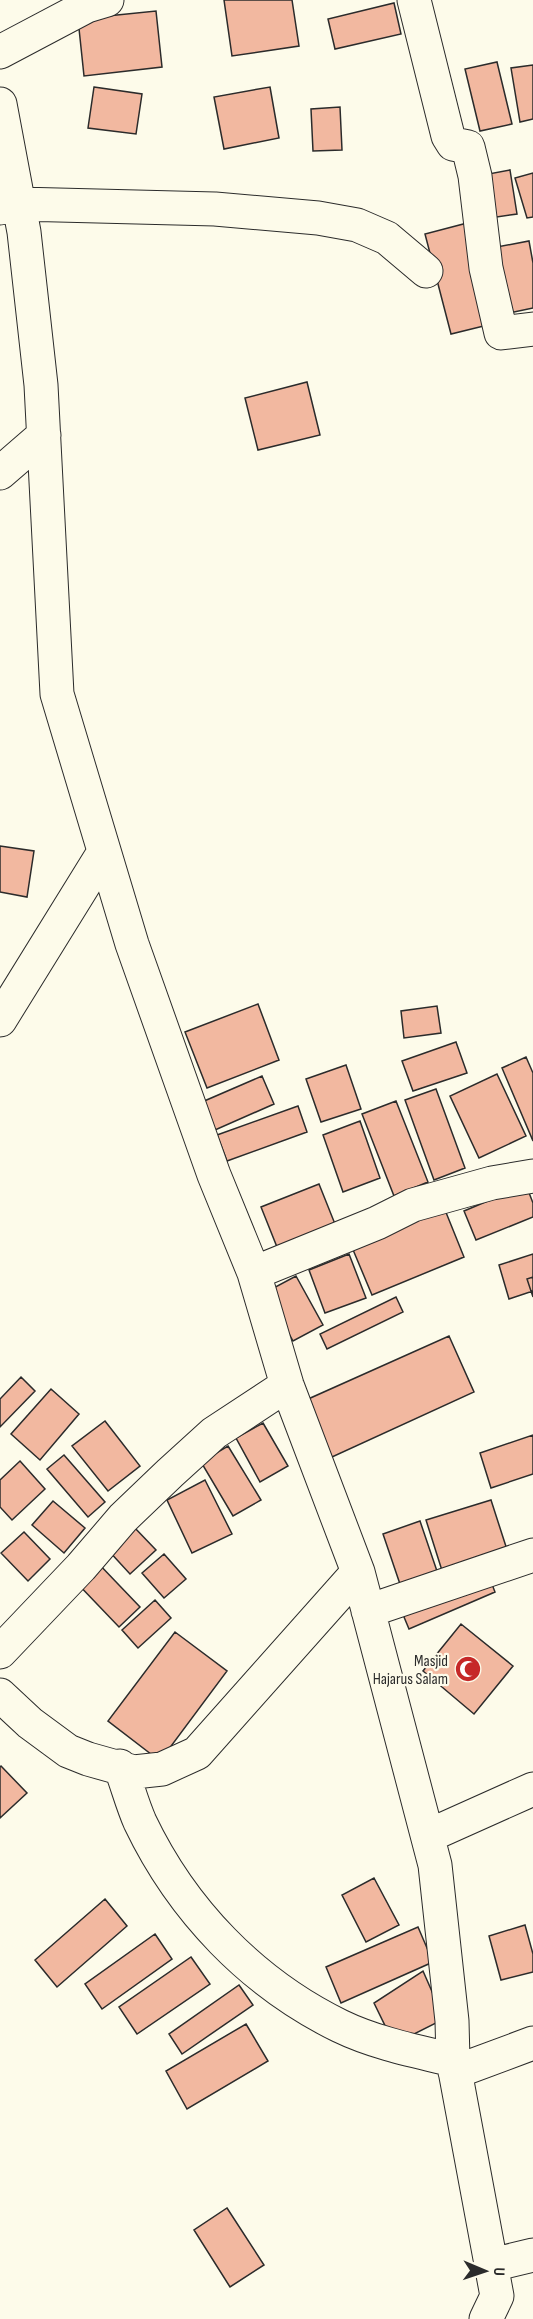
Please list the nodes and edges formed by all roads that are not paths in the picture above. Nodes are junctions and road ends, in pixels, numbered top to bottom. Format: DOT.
graph roads {
  1 [pos="107,0"];
  2 [pos="414,0"];
  3 [pos="0,52"];
  4 [pos="0,104"];
  5 [pos="9,206"];
  6 [pos="426,271"];
  7 [pos="533,329"];
  8 [pos="44,435"];
  9 [pos="0,473"];
  10 [pos="105,852"];
  11 [pos="0,1020"];
  12 [pos="533,1176"];
  13 [pos="254,1273"];
  14 [pos="287,1386"];
  15 [pos="533,1555"];
  16 [pos="358,1572"];
  17 [pos="368,1611"];
  18 [pos="0,1652"];
  19 [pos="0,1695"];
  20 [pos="120,1766"];
  21 [pos="533,1789"];
  22 [pos="428,1836"];
  23 [pos="533,2043"];
  24 [pos="454,2066"];
  25 [pos="533,2254"];
  26 [pos="495,2300"];
  1 -- 3 [label="street"];
  2 -- 7 [label="street"];
  4 -- 5 [label="street"];
  5 -- 6 [label="street"];
  5 -- 8 [label="street"];
  8 -- 9 [label="street"];
  8 -- 10 [label="street"];
  10 -- 11 [label="street"];
  10 -- 13 [label="street"];
  12 -- 13 [label="street"];
  13 -- 14 [label="street"];
  14 -- 16 [label="street"];
  14 -- 18 [label="street"];
  15 -- 17 [label="street"];
  16 -- 17 [label="street"];
  16 -- 20 [label="street"];
  17 -- 22 [label="street"];
  19 -- 20 [label="street"];
  20 -- 24 [label="street"];
  21 -- 22 [label="street"];
  22 -- 24 [label="street"];
  23 -- 24 [label="street"];
  24 -- 26 [label="street"];
  25 -- 26 [label="street"];
}
